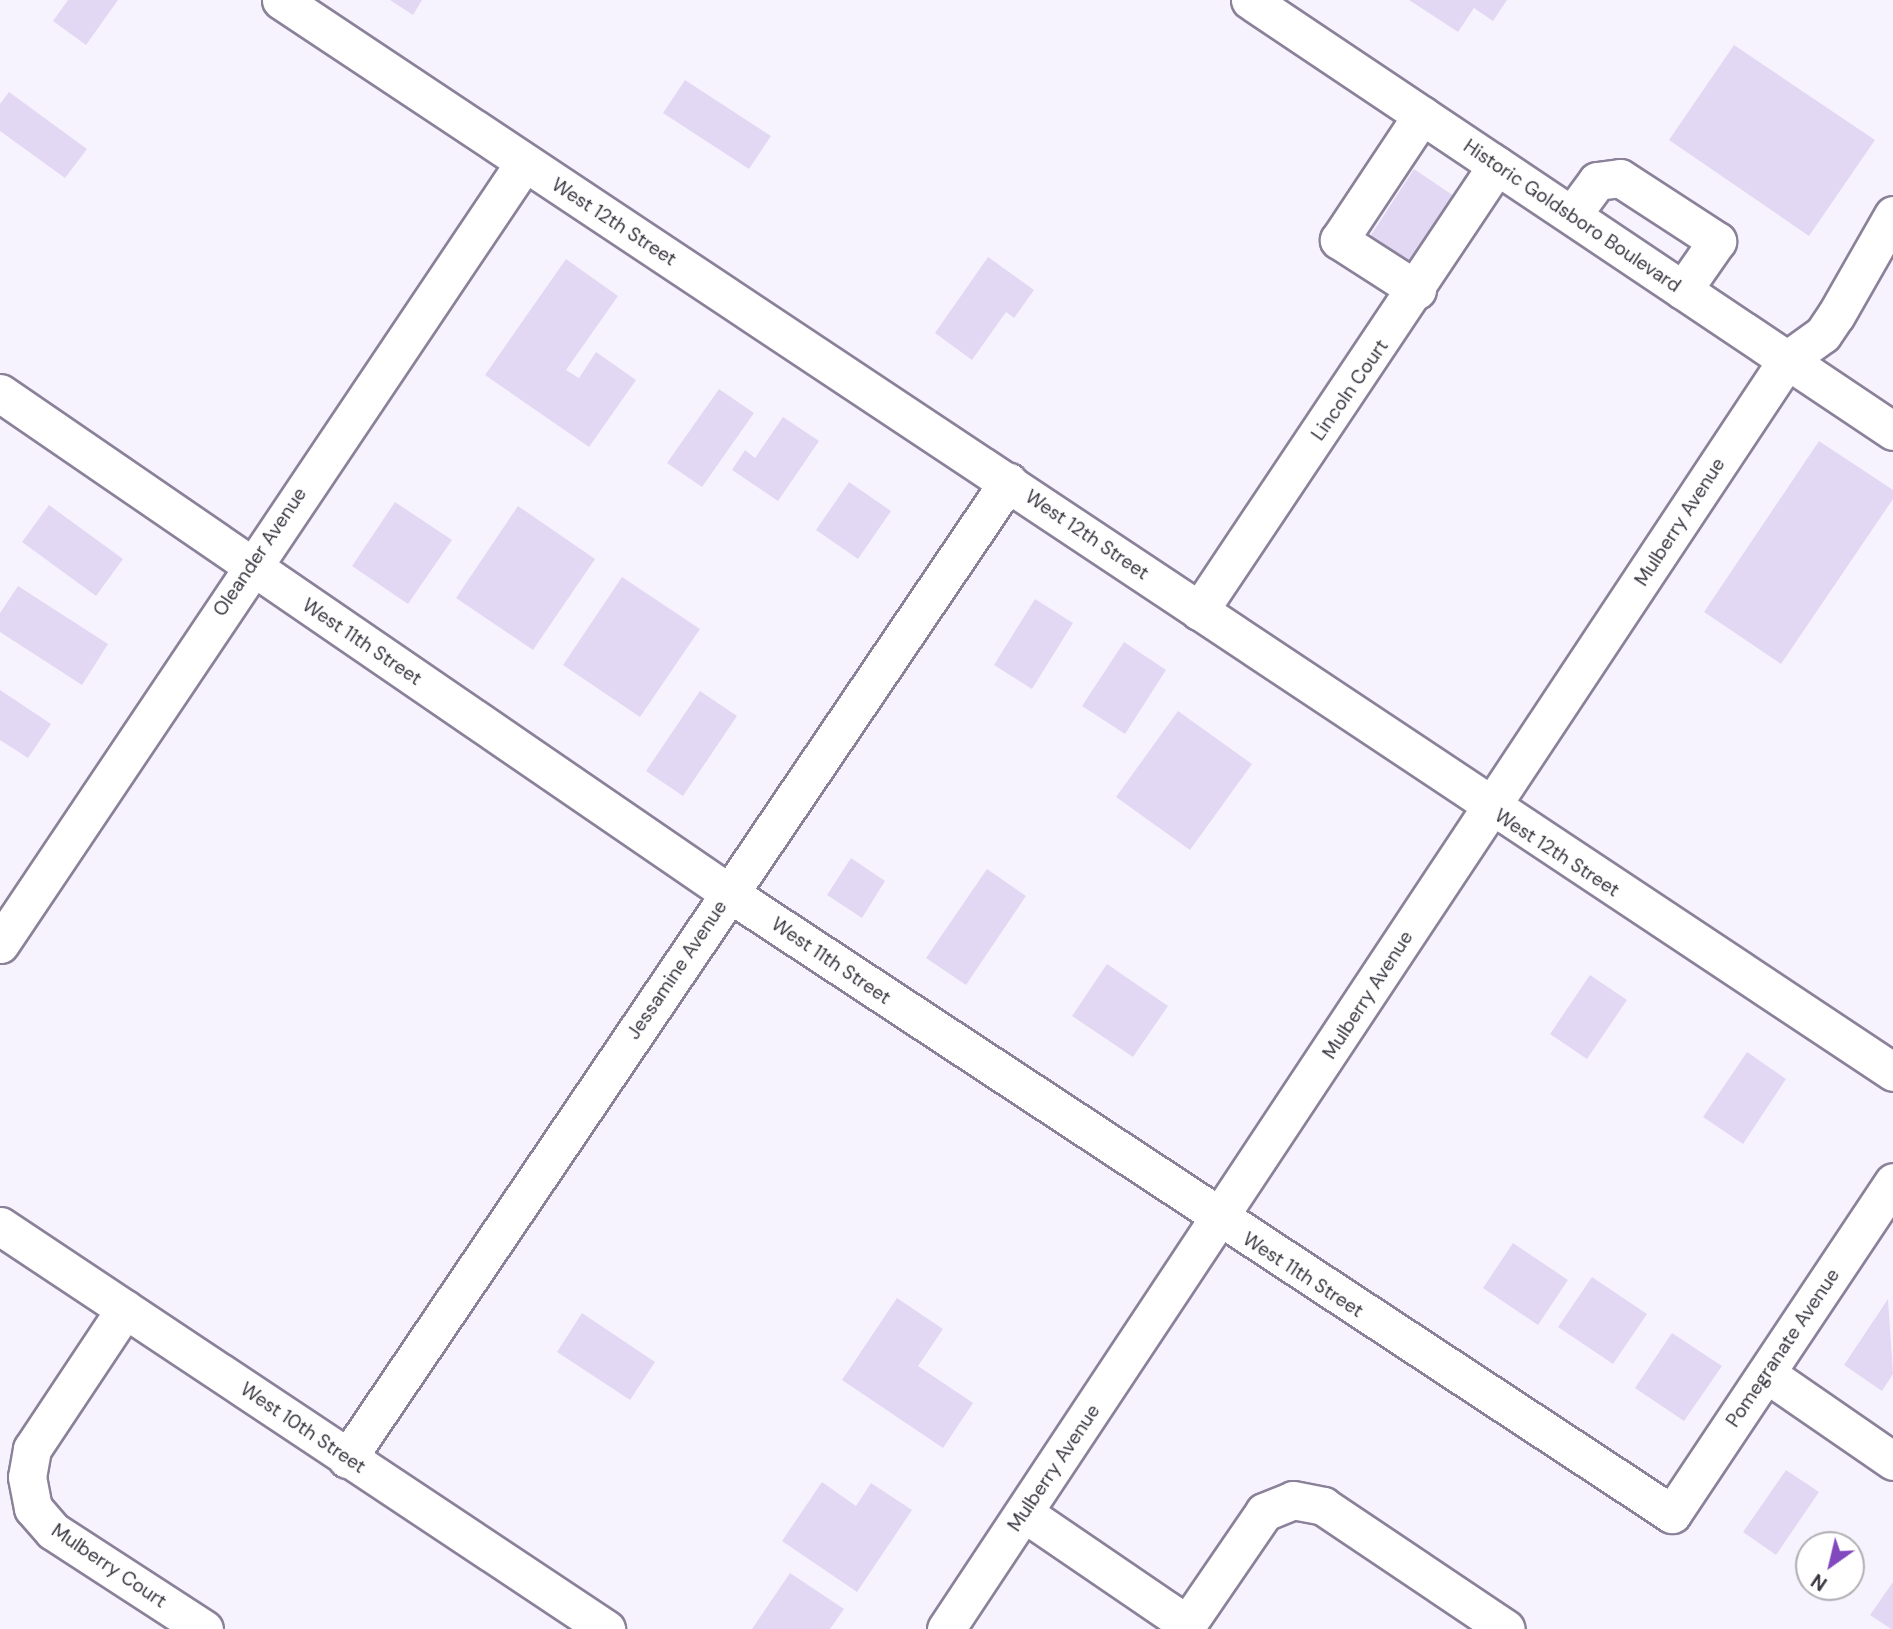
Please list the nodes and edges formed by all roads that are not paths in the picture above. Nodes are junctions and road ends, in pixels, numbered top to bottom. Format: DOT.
graph roads {
  1 [pos="281,0"];
  2 [pos="1251,0"];
  3 [pos="1422,115"];
  4 [pos="524,163"];
  5 [pos="1497,165"];
  6 [pos="1572,215"];
  7 [pos="1893,215"];
  8 [pos="1417,290"];
  9 [pos="1683,290"];
  10 [pos="1787,360"];
  11 [pos="0,393"];
  12 [pos="1893,431"];
  13 [pos="1008,482"];
  14 [pos="250,566"];
  15 [pos="1199,611"];
  16 [pos="1490,809"];
  17 [pos="729,893"];
  18 [pos="0,944"];
  19 [pos="1893,1072"];
  20 [pos="1893,1182"];
  21 [pos="1220,1221"];
  22 [pos="0,1226"];
  23 [pos="125,1310"];
  24 [pos="1767,1374"];
  25 [pos="348,1459"];
  26 [pos="1893,1461"];
  27 [pos="1024,1513"];
  28 [pos="1672,1514"];
  29 [pos="1186,1627"];
  30 [pos="204,1629"];
  31 [pos="607,1629"];
  32 [pos="946,1629"];
  33 [pos="1506,1629"];
  1 -- 4 [label="street, West 12th Street"];
  2 -- 3 [label="street, Historic Goldsboro Boulevard"];
  3 -- 5 [label="street, Historic Goldsboro Boulevard"];
  3 -- 8 [label="street"];
  4 -- 13 [label="street, West 12th Street"];
  4 -- 14 [label="street, Oleander Avenue"];
  5 -- 6 [label="street, Historic Goldsboro Boulevard"];
  5 -- 8 [label="street, Lincoln Court"];
  6 -- 9 [label="street, Historic Goldsboro Boulevard"];
  6 -- 9 [label="street"];
  7 -- 10 [label="street"];
  8 -- 15 [label="street, Lincoln Court"];
  9 -- 10 [label="street, Historic Goldsboro Boulevard"];
  10 -- 12 [label="street, Historic Goldsboro Boulevard"];
  10 -- 16 [label="street, Mulberry Avenue"];
  11 -- 14 [label="street, West 11th Street"];
  13 -- 15 [label="street, West 12th Street"];
  13 -- 17 [label="street, Jessamine Avenue"];
  14 -- 17 [label="street, West 11th Street"];
  14 -- 18 [label="street, Oleander Avenue"];
  15 -- 16 [label="street, West 12th Street"];
  16 -- 19 [label="street, West 12th Street"];
  16 -- 21 [label="street, Mulberry Avenue"];
  17 -- 21 [label="street, West 11th Street"];
  17 -- 25 [label="street, Jessamine Avenue"];
  20 -- 24 [label="street, Pomegranate Avenue"];
  21 -- 27 [label="street, Mulberry Avenue"];
  21 -- 28 [label="street, West 11th Street"];
  22 -- 23 [label="street, West 10th Street"];
  23 -- 25 [label="street, West 10th Street"];
  23 -- 30 [label="street, Mulberry Court"];
  24 -- 26 [label="street"];
  24 -- 28 [label="street, Pomegranate Avenue"];
  25 -- 31 [label="street, West 10th Street"];
  27 -- 29 [label="street"];
  27 -- 32 [label="street, Mulberry Avenue"];
  29 -- 33 [label="street"];
}
